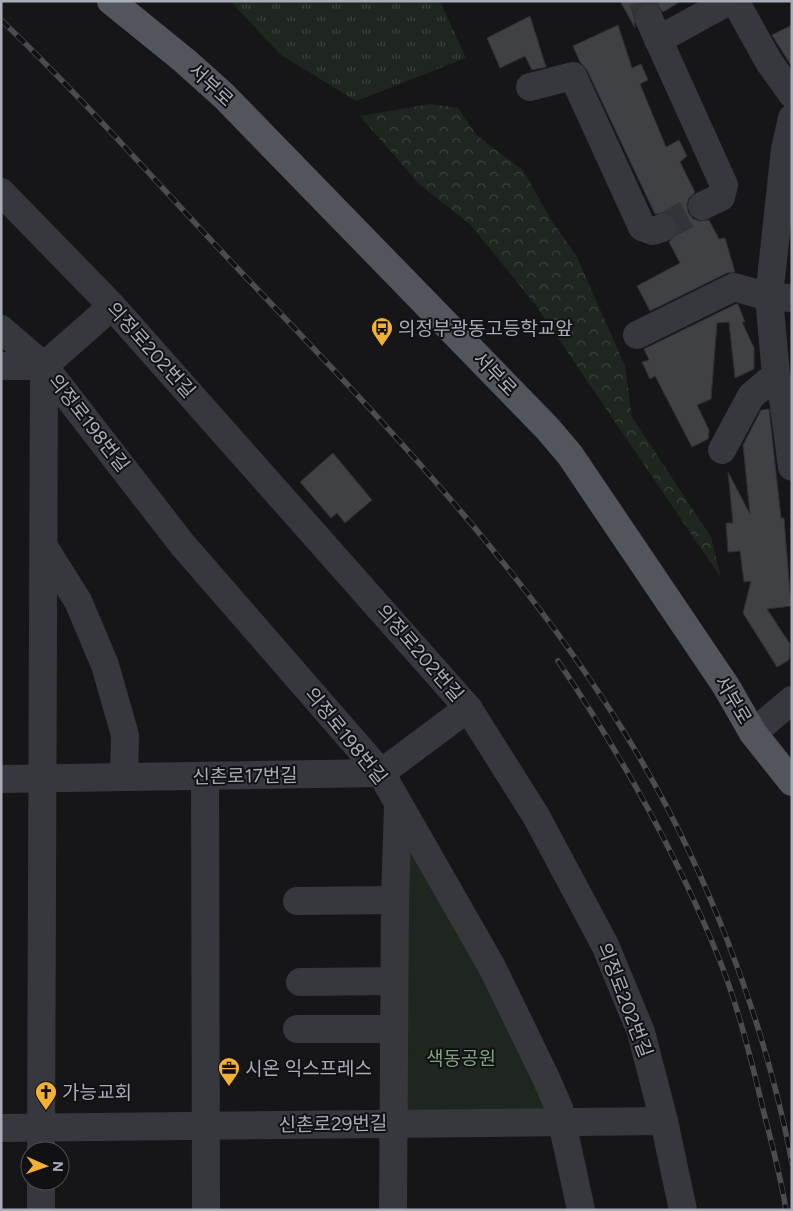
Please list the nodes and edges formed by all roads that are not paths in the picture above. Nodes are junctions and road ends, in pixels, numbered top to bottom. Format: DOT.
graph roads {
  1 [pos="111,1"];
  2 [pos="729,1"];
  3 [pos="735,1"];
  4 [pos="136,13"];
  5 [pos="530,87"];
  6 [pos="792,94"];
  7 [pos="792,118"];
  8 [pos="1,192"];
  9 [pos="702,206"];
  10 [pos="662,228"];
  11 [pos="780,298"];
  12 [pos="112,306"];
  13 [pos="1,329"];
  14 [pos="637,335"];
  15 [pos="1,366"];
  16 [pos="44,366"];
  17 [pos="784,391"];
  18 [pos="722,450"];
  19 [pos="792,467"];
  20 [pos="44,547"];
  21 [pos="792,700"];
  22 [pos="468,708"];
  23 [pos="753,733"];
  24 [pos="381,773"];
  25 [pos="205,776"];
  26 [pos="43,778"];
  27 [pos="124,778"];
  28 [pos="1,779"];
  29 [pos="792,782"];
  30 [pos="398,806"];
  31 [pos="395,900"];
  32 [pos="298,901"];
  33 [pos="394,981"];
  34 [pos="300,982"];
  35 [pos="298,1029"];
  36 [pos="394,1029"];
  37 [pos="664,1121"];
  38 [pos="562,1122"];
  39 [pos="393,1124"];
  40 [pos="206,1126"];
  41 [pos="1,1128"];
  42 [pos="41,1139"];
  43 [pos="41,1191"];
  44 [pos="41,1210"];
  45 [pos="206,1210"];
  46 [pos="393,1210"];
  47 [pos="581,1210"];
  48 [pos="683,1210"];
  1 -- 4 [label="main road, 서부로"];
  2 -- 9 [label="street"];
  3 -- 6 [label="street"];
  4 -- 23 [label="main road, 서부로"];
  5 -- 10 [label="street"];
  7 -- 11 [label="street"];
  8 -- 12 [label="street, 의정로202번길"];
  11 -- 14 [label="street"];
  11 -- 17 [label="street"];
  12 -- 16 [label="street"];
  12 -- 22 [label="street, 의정로202번길"];
  13 -- 16 [label="street, 의정로198번길"];
  15 -- 16 [label="street"];
  16 -- 20 [label="street"];
  16 -- 24 [label="street, 의정로198번길"];
  17 -- 18 [label="street"];
  17 -- 19 [label="street"];
  20 -- 26 [label="street"];
  20 -- 27 [label="street"];
  21 -- 23 [label="street"];
  22 -- 24 [label="street"];
  22 -- 37 [label="street, 의정로202번길"];
  23 -- 29 [label="main road, 서부로"];
  24 -- 25 [label="street, 신촌로17번길"];
  24 -- 30 [label="street, 의정로198번길"];
  25 -- 27 [label="street, 신촌로17번길"];
  25 -- 40 [label="street"];
  26 -- 27 [label="street, 신촌로17번길"];
  26 -- 28 [label="street, 신촌로17번길"];
  26 -- 42 [label="street"];
  30 -- 31 [label="street"];
  30 -- 38 [label="street, 의정로198번길"];
  31 -- 32 [label="street"];
  31 -- 33 [label="street"];
  33 -- 34 [label="street"];
  33 -- 36 [label="street"];
  35 -- 36 [label="street"];
  36 -- 39 [label="street"];
  37 -- 38 [label="street, 신촌로29번길"];
  37 -- 48 [label="street, 의정로202번길"];
  38 -- 39 [label="street, 신촌로29번길"];
  38 -- 47 [label="street, 의정로198번길"];
  39 -- 40 [label="street, 신촌로29번길"];
  39 -- 46 [label="street"];
  40 -- 42 [label="street, 신촌로29번길"];
  40 -- 45 [label="street"];
  41 -- 42 [label="street, 신촌로29번길"];
  43 -- 44 [label="street"];
}
